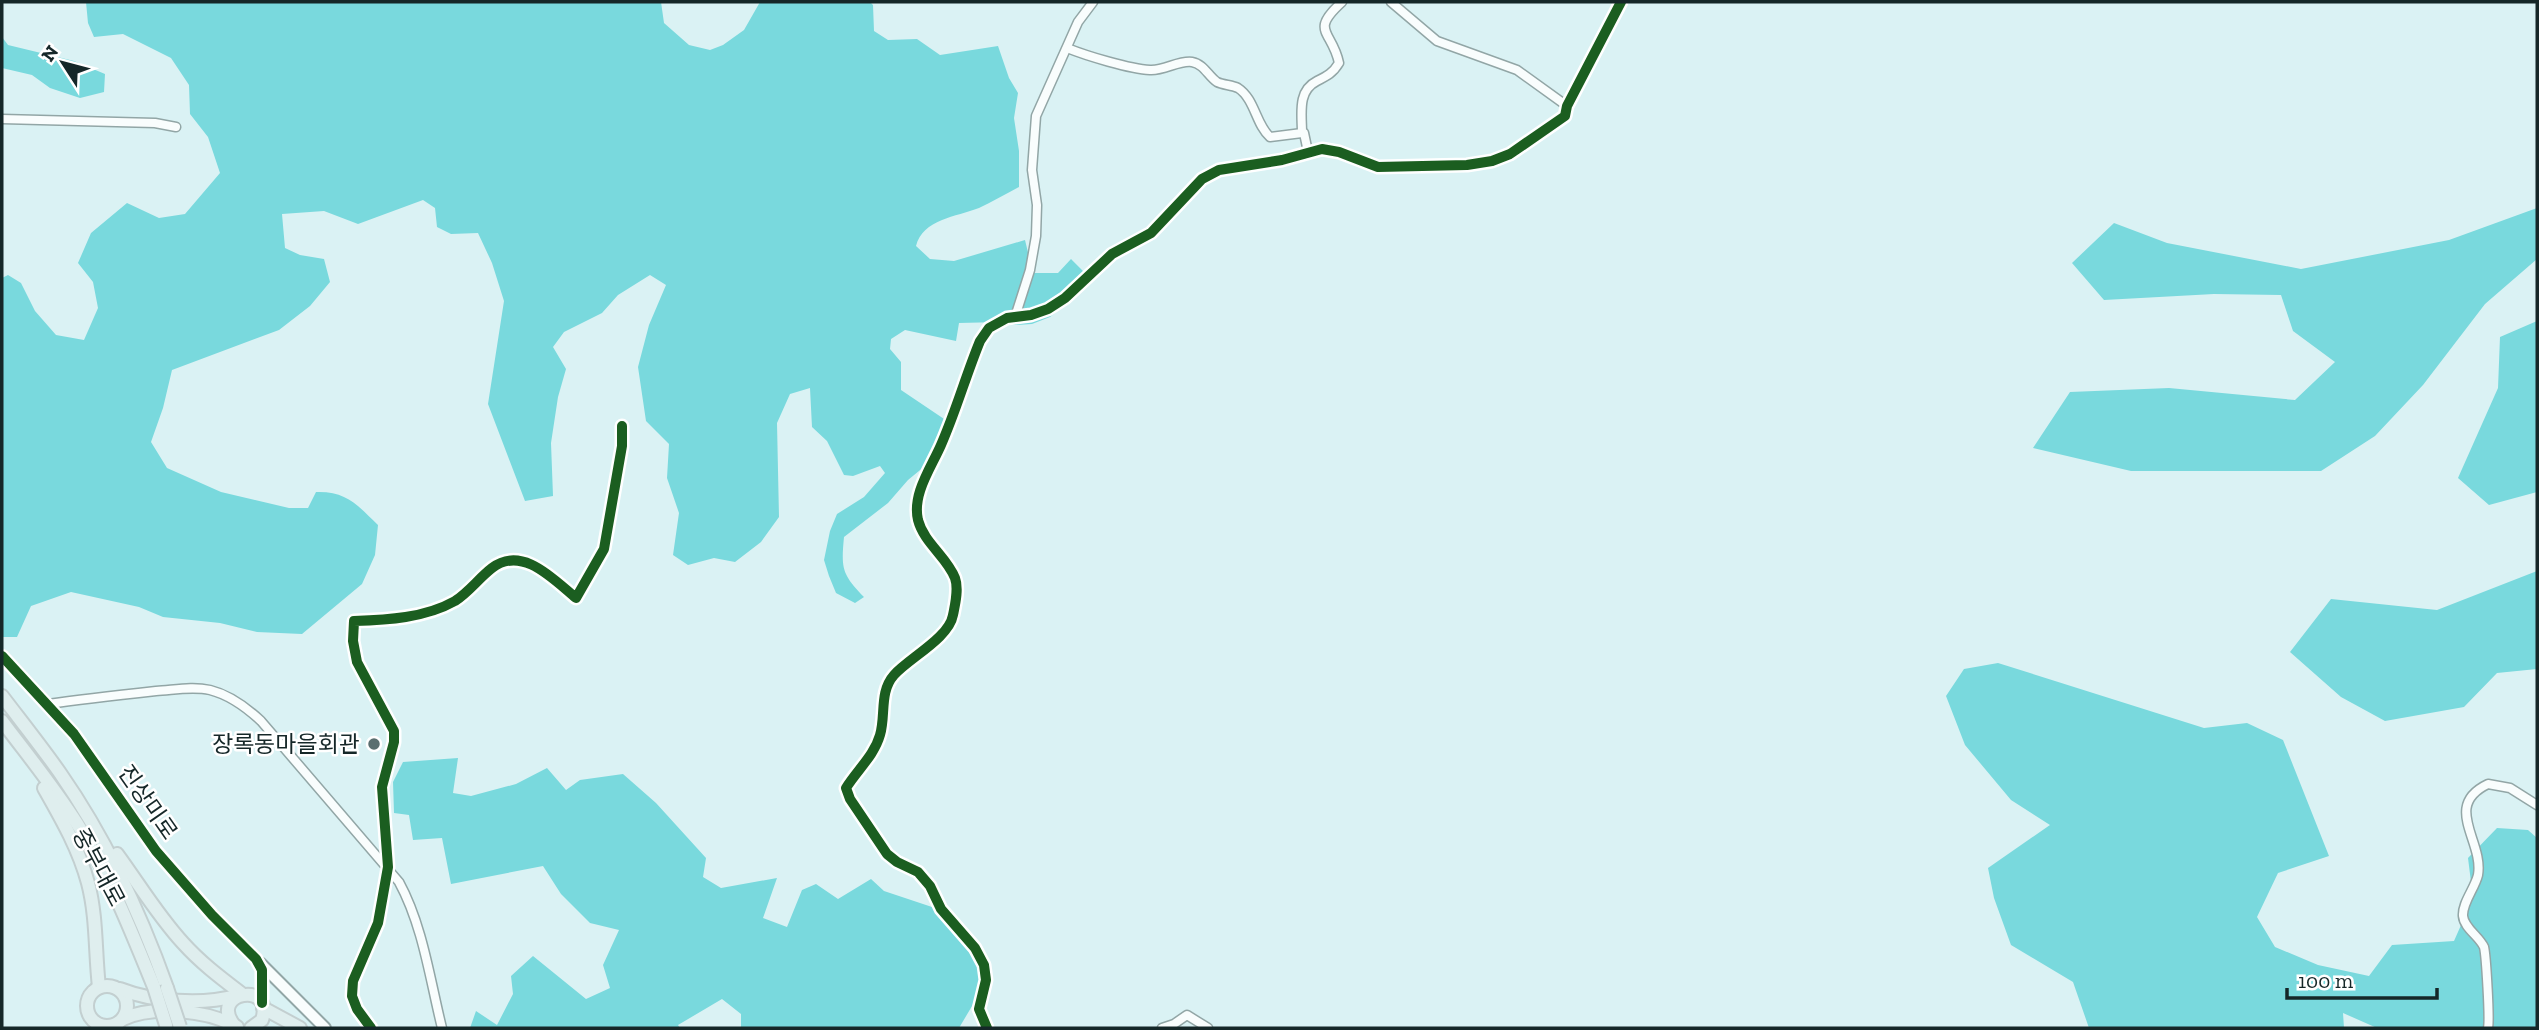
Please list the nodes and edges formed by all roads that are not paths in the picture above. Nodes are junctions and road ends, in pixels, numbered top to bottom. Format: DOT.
graph roads {
  1 [pos="1093,2"];
  2 [pos="1342,2"];
  3 [pos="1391,2"];
  4 [pos="1621,2"];
  5 [pos="1067,48"];
  6 [pos="1566,106"];
  7 [pos="2,119"];
  8 [pos="176,127"];
  9 [pos="1302,133"];
  10 [pos="1308,152"];
  11 [pos="1016,317"];
  12 [pos="622,426"];
  13 [pos="2,656"];
  14 [pos="2,696"];
  15 [pos="48,704"];
  16 [pos="2,721"];
  17 [pos="18,742"];
  18 [pos="61,774"];
  19 [pos="2537,805"];
  20 [pos="388,867"];
  21 [pos="256,959"];
  22 [pos="262,970"];
  23 [pos="99,987"];
  24 [pos="120,989"];
  25 [pos="242,995"];
  26 [pos="263,1006"];
  27 [pos="122,1019"];
  28 [pos="99,1026"];
  29 [pos="173,1027"];
  30 [pos="239,1028"];
  31 [pos="252,1028"];
  32 [pos="269,1028"];
  33 [pos="300,1028"];
  34 [pos="325,1028"];
  35 [pos="371,1028"];
  36 [pos="442,1028"];
  37 [pos="987,1028"];
  38 [pos="1162,1028"];
  39 [pos="1208,1028"];
  40 [pos="2488,1028"];
  1 -- 5 [label="street"];
  2 -- 9 [label="street"];
  3 -- 6 [label="street"];
  4 -- 6 [label="street"];
  5 -- 9 [label="street"];
  5 -- 11 [label="street"];
  6 -- 10 [label="street"];
  7 -- 8 [label="street"];
  9 -- 10 [label="street"];
  10 -- 11 [label="street"];
  11 -- 37 [label="street"];
  12 -- 20 [label="street"];
  13 -- 15 [label="street, 진상미로"];
  14 -- 18 [label="main road, 중부대로"];
  15 -- 20 [label="street"];
  15 -- 21 [label="street, 진상미로"];
  16 -- 17 [label="main road, 중부대로"];
  17 -- 23 [label="main road"];
  17 -- 29 [label="main road, 중부대로, bridge"];
  18 -- 25 [label="main road"];
  18 -- 29 [label="main road, 중부대로, bridge"];
  19 -- 40 [label="street"];
  20 -- 35 [label="street"];
  20 -- 36 [label="street"];
  21 -- 22 [label="street, 진상미로"];
  21 -- 34 [label="street"];
  22 -- 25 [label="street"];
  22 -- 26 [label="street"];
  23 -- 24 [label="main road"];
  23 -- 28 [label="main road"];
  24 -- 25 [label="main road"];
  24 -- 27 [label="main road"];
  25 -- 26 [label="main road"];
  25 -- 30 [label="main road"];
  26 -- 31 [label="main road"];
  26 -- 33 [label="main road"];
  27 -- 28 [label="main road"];
  27 -- 30 [label="main road"];
  31 -- 32 [label="main road"];
  38 -- 39 [label="street"];
}
